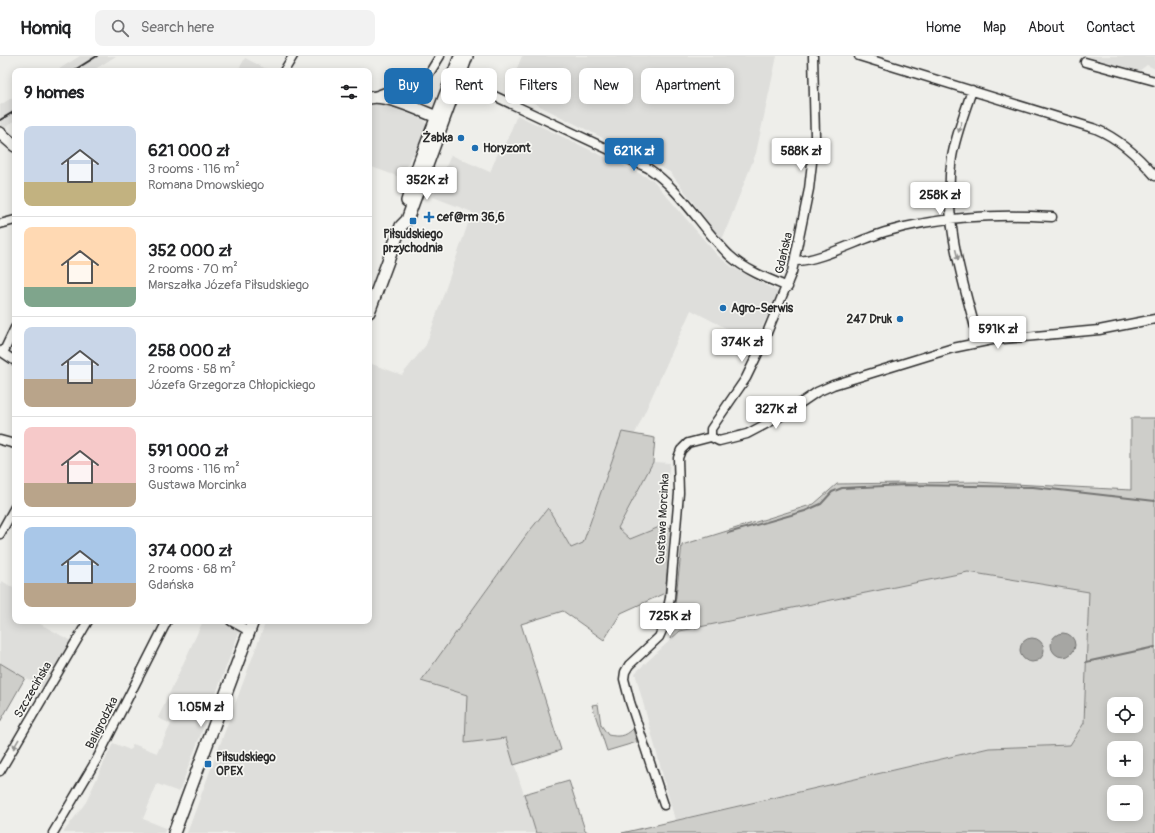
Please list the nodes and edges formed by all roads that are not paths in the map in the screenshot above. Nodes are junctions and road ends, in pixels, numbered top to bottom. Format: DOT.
graph roads {
  1 [pos="293,56"];
  2 [pos="440,56"];
  3 [pos="460,56"];
  4 [pos="467,56"];
  5 [pos="813,56"];
  6 [pos="859,56"];
  7 [pos="1085,62"];
  8 [pos="286,68"];
  9 [pos="433,68"];
  10 [pos="457,68"];
  11 [pos="460,68"];
  12 [pos="1155,81"];
  13 [pos="972,90"];
  14 [pos="384,93"];
  15 [pos="372,97"];
  16 [pos="372,98"];
  17 [pos="497,98"];
  18 [pos="445,104"];
  19 [pos="409,106"];
  20 [pos="440,118"];
  21 [pos="0,134"];
  22 [pos="12,144"];
  23 [pos="1155,176"];
  24 [pos="1052,217"];
  25 [pos="950,218"];
  26 [pos="12,221"];
  27 [pos="0,224"];
  28 [pos="795,261"];
  29 [pos="788,287"];
  30 [pos="372,304"];
  31 [pos="1155,318"];
  32 [pos="12,334"];
  33 [pos="979,342"];
  34 [pos="2,352"];
  35 [pos="12,359"];
  36 [pos="711,437"];
  37 [pos="0,440"];
  38 [pos="12,443"];
  39 [pos="12,512"];
  40 [pos="0,534"];
  41 [pos="86,624"];
  42 [pos="165,624"];
  43 [pos="251,626"];
  44 [pos="0,772"];
  45 [pos="664,805"];
  46 [pos="53,833"];
  47 [pos="174,833"];
  1 -- 8 [label="street"];
  2 -- 9 [label="street"];
  3 -- 10 [label="main road"];
  4 -- 11 [label="main road"];
  5 -- 28 [label="street, Gdańska"];
  6 -- 13 [label="street"];
  7 -- 12 [label="street"];
  13 -- 23 [label="street"];
  13 -- 25 [label="street, one-way"];
  14 -- 15 [label="street"];
  16 -- 19 [label="main road"];
  17 -- 29 [label="street"];
  18 -- 20 [label="main road"];
  19 -- 20 [label="main road"];
  20 -- 30 [label="main road"];
  21 -- 22 [label="main road"];
  24 -- 25 [label="street"];
  25 -- 28 [label="street"];
  25 -- 33 [label="street, one-way"];
  26 -- 27 [label="street"];
  28 -- 29 [label="street, Gdańska"];
  29 -- 36 [label="street, Gdańska"];
  31 -- 33 [label="street, Gustawa Morcinka"];
  32 -- 34 [label="street"];
  33 -- 36 [label="street, Gustawa Morcinka"];
  34 -- 35 [label="street"];
  36 -- 45 [label="street, Gustawa Morcinka"];
  37 -- 38 [label="street"];
  39 -- 40 [label="street"];
  41 -- 44 [label="street, Szczecińska, one-way"];
  42 -- 46 [label="street, Baligrodzka"];
  43 -- 47 [label="main road"];
}
